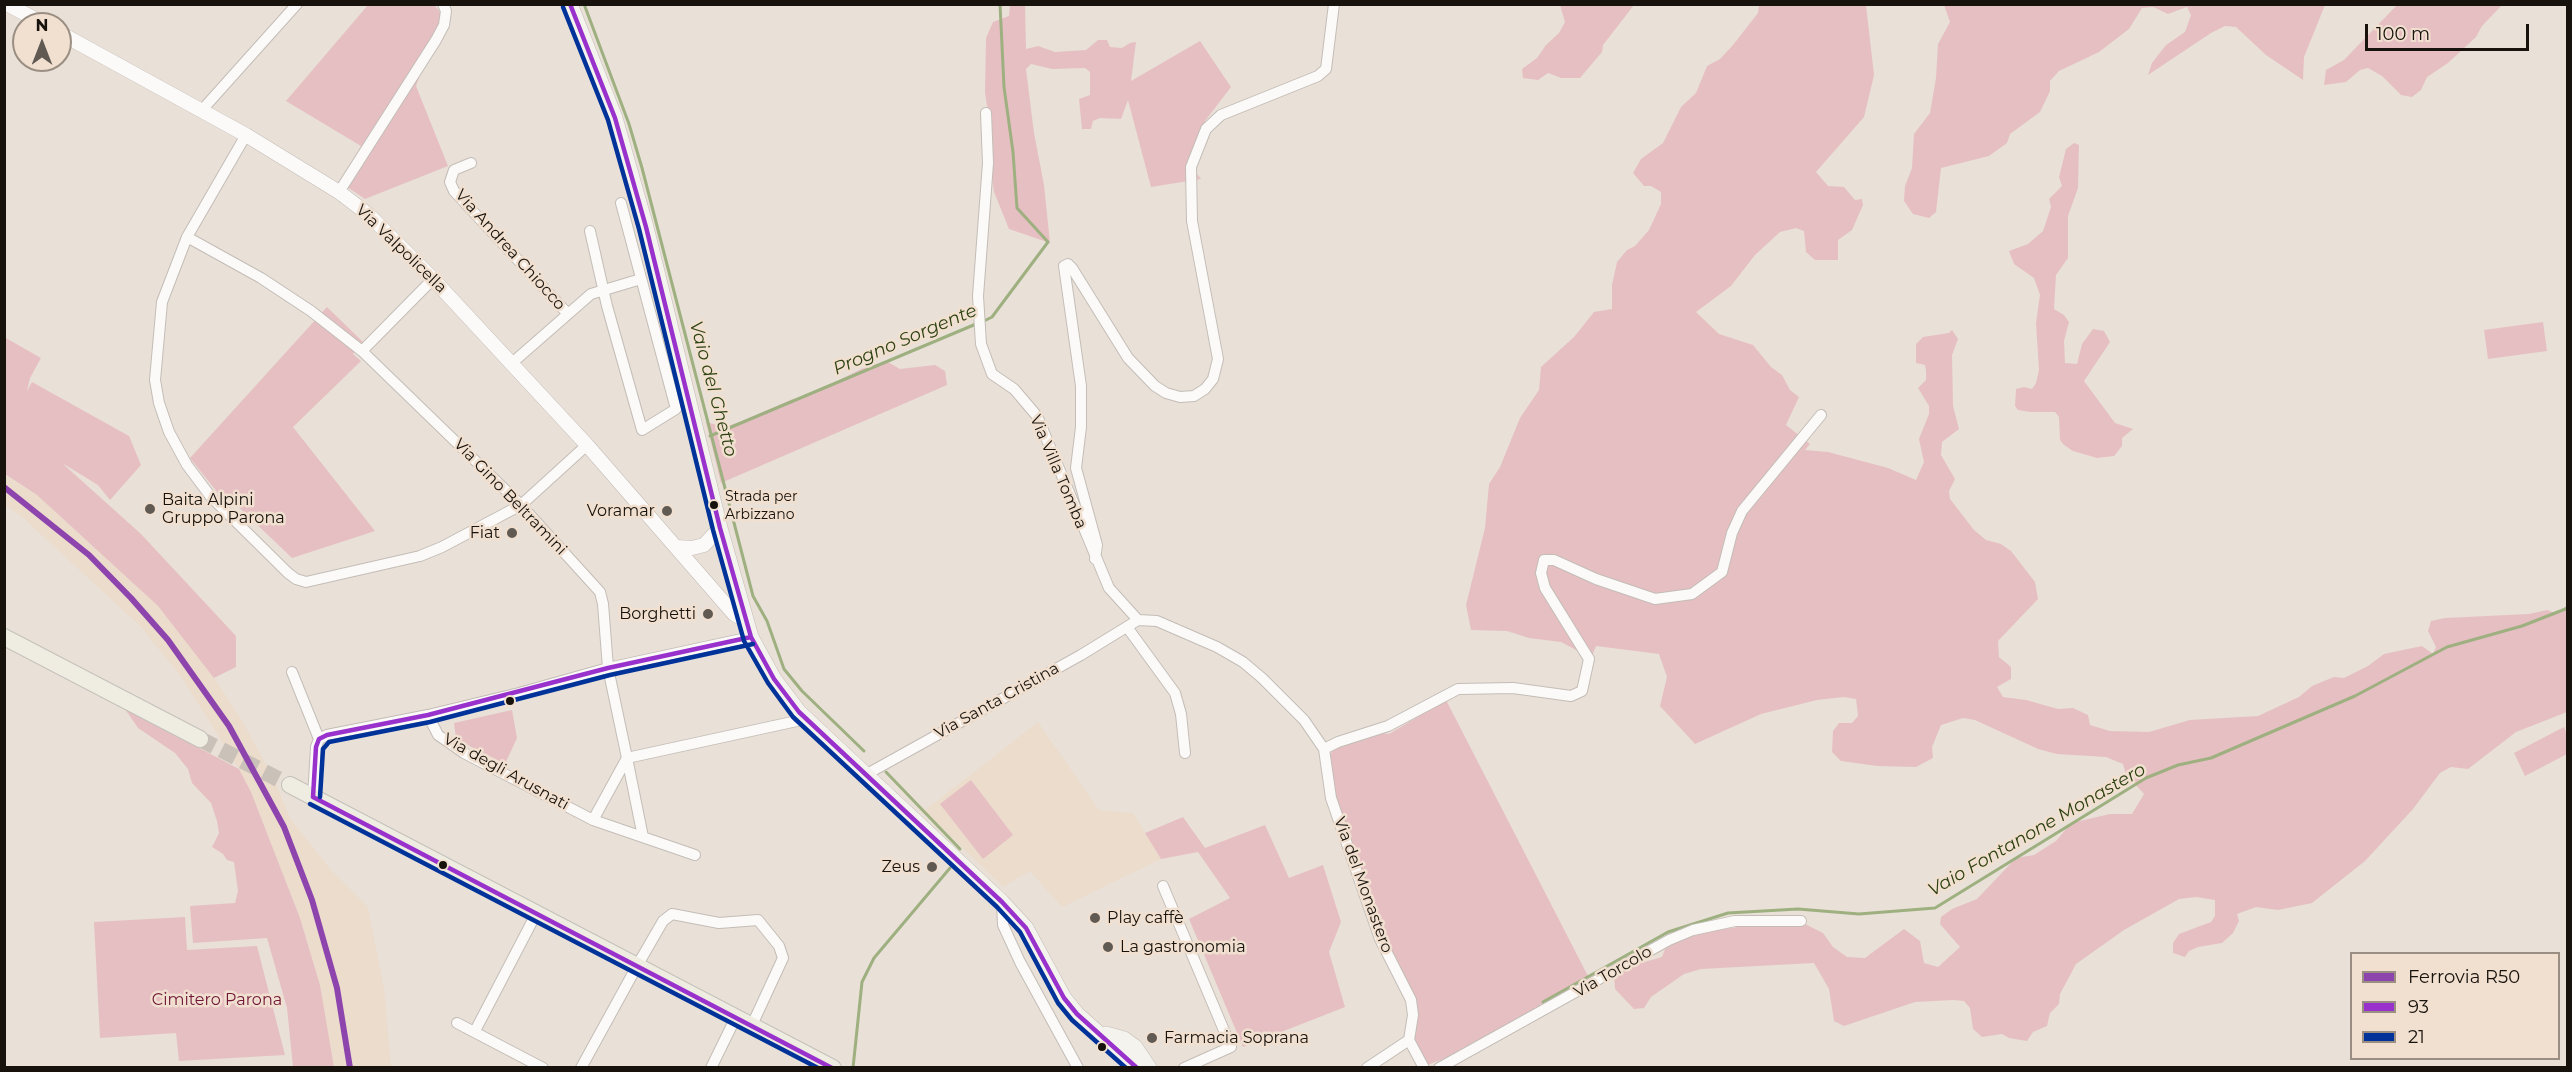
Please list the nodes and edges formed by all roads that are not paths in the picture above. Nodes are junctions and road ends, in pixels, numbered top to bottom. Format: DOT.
graph roads {
  1 [pos="7,4"];
  2 [pos="297,4"];
  3 [pos="443,4"];
  4 [pos="570,4"];
  5 [pos="1334,4"];
  6 [pos="22,12"];
  7 [pos="72,40"];
  8 [pos="202,110"];
  9 [pos="986,113"];
  10 [pos="246,135"];
  11 [pos="471,163"];
  12 [pos="339,192"];
  13 [pos="621,203"];
  14 [pos="590,231"];
  15 [pos="187,237"];
  16 [pos="434,279"];
  17 [pos="641,279"];
  18 [pos="604,290"];
  19 [pos="568,314"];
  20 [pos="362,351"];
  21 [pos="512,363"];
  22 [pos="1821,415"];
  23 [pos="587,445"];
  24 [pos="521,506"];
  25 [pos="720,528"];
  26 [pos="677,548"];
  27 [pos="1095,559"];
  28 [pos="1142,619"];
  29 [pos="745,620"];
  30 [pos="1127,627"];
  31 [pos="4,637"];
  32 [pos="751,637"];
  33 [pos="608,668"];
  34 [pos="292,672"];
  35 [pos="428,715"];
  36 [pos="806,719"];
  37 [pos="200,739"];
  38 [pos="319,739"];
  39 [pos="1324,749"];
  40 [pos="1185,753"];
  41 [pos="627,758"];
  42 [pos="867,774"];
  43 [pos="290,785"];
  44 [pos="313,797"];
  45 [pos="593,820"];
  46 [pos="643,837"];
  47 [pos="695,855"];
  48 [pos="1163,886"];
  49 [pos="1002,902"];
  50 [pos="536,914"];
  51 [pos="1801,921"];
  52 [pos="637,966"];
  53 [pos="736,1017"];
  54 [pos="457,1023"];
  55 [pos="752,1025"];
  56 [pos="475,1030"];
  57 [pos="1096,1030"];
  58 [pos="1409,1040"];
  59 [pos="543,1068"];
  60 [pos="581,1068"];
  61 [pos="711,1068"];
  62 [pos="832,1068"];
  63 [pos="1078,1068"];
  64 [pos="1138,1068"];
  65 [pos="1149,1068"];
  66 [pos="1184,1068"];
  67 [pos="1367,1068"];
  68 [pos="1424,1068"];
  69 [pos="1439,1068"];
  1 -- 6 [label="street"];
  2 -- 8 [label="street"];
  3 -- 12 [label="street"];
  4 -- 25 [label="main road"];
  5 -- 27 [label="street"];
  7 -- 8 [label="street, Via Valpolicella"];
  8 -- 10 [label="street, Via Valpolicella"];
  9 -- 27 [label="street, Via Villa Tomba"];
  10 -- 12 [label="street, Via Valpolicella"];
  10 -- 15 [label="street"];
  11 -- 19 [label="street, Via Andrea Chiocco"];
  12 -- 16 [label="street, Via Valpolicella"];
  13 -- 17 [label="street"];
  14 -- 18 [label="street"];
  15 -- 20 [label="street, Via Gino Beltramini"];
  15 -- 24 [label="street"];
  16 -- 20 [label="street"];
  16 -- 21 [label="street, Via Valpolicella"];
  17 -- 18 [label="street, Via Andrea Chiocco"];
  17 -- 18 [label="street"];
  18 -- 19 [label="street, Via Andrea Chiocco"];
  19 -- 21 [label="street, Via Andrea Chiocco"];
  20 -- 24 [label="street, Via Gino Beltramini"];
  21 -- 23 [label="street, Via Valpolicella"];
  22 -- 39 [label="street"];
  23 -- 24 [label="street"];
  23 -- 26 [label="street, Via Valpolicella"];
  24 -- 33 [label="street, Via Gino Beltramini"];
  25 -- 26 [label="street"];
  25 -- 29 [label="main road"];
  26 -- 29 [label="street, Via Valpolicella"];
  27 -- 28 [label="street, Via Villa Tomba"];
  28 -- 30 [label="street, Via Santa Cristina"];
  28 -- 39 [label="street, Via del Monastero"];
  29 -- 32 [label="main road"];
  30 -- 40 [label="street"];
  30 -- 42 [label="street, Via Santa Cristina"];
  31 -- 37 [label="main road"];
  32 -- 33 [label="street"];
  32 -- 36 [label="main road"];
  33 -- 35 [label="street"];
  33 -- 41 [label="street"];
  34 -- 38 [label="street"];
  35 -- 38 [label="street"];
  35 -- 45 [label="street, Via degli Arusnati"];
  36 -- 41 [label="street"];
  36 -- 42 [label="main road"];
  38 -- 44 [label="street"];
  39 -- 58 [label="street, Via del Monastero"];
  41 -- 45 [label="street"];
  41 -- 46 [label="street"];
  42 -- 49 [label="main road"];
  43 -- 44 [label="main road"];
  44 -- 50 [label="main road"];
  45 -- 46 [label="street, Via degli Arusnati"];
  46 -- 47 [label="street, Via degli Arusnati"];
  48 -- 66 [label="street"];
  49 -- 57 [label="main road"];
  49 -- 63 [label="street"];
  50 -- 52 [label="main road"];
  50 -- 56 [label="street"];
  51 -- 69 [label="street, Via Torcolo"];
  52 -- 53 [label="main road"];
  52 -- 55 [label="street"];
  52 -- 60 [label="street"];
  53 -- 55 [label="main road"];
  53 -- 61 [label="street"];
  54 -- 56 [label="street"];
  55 -- 62 [label="main road"];
  56 -- 59 [label="street"];
  57 -- 64 [label="main road"];
  57 -- 65 [label="main road"];
  58 -- 67 [label="street"];
  58 -- 68 [label="street"];
}
